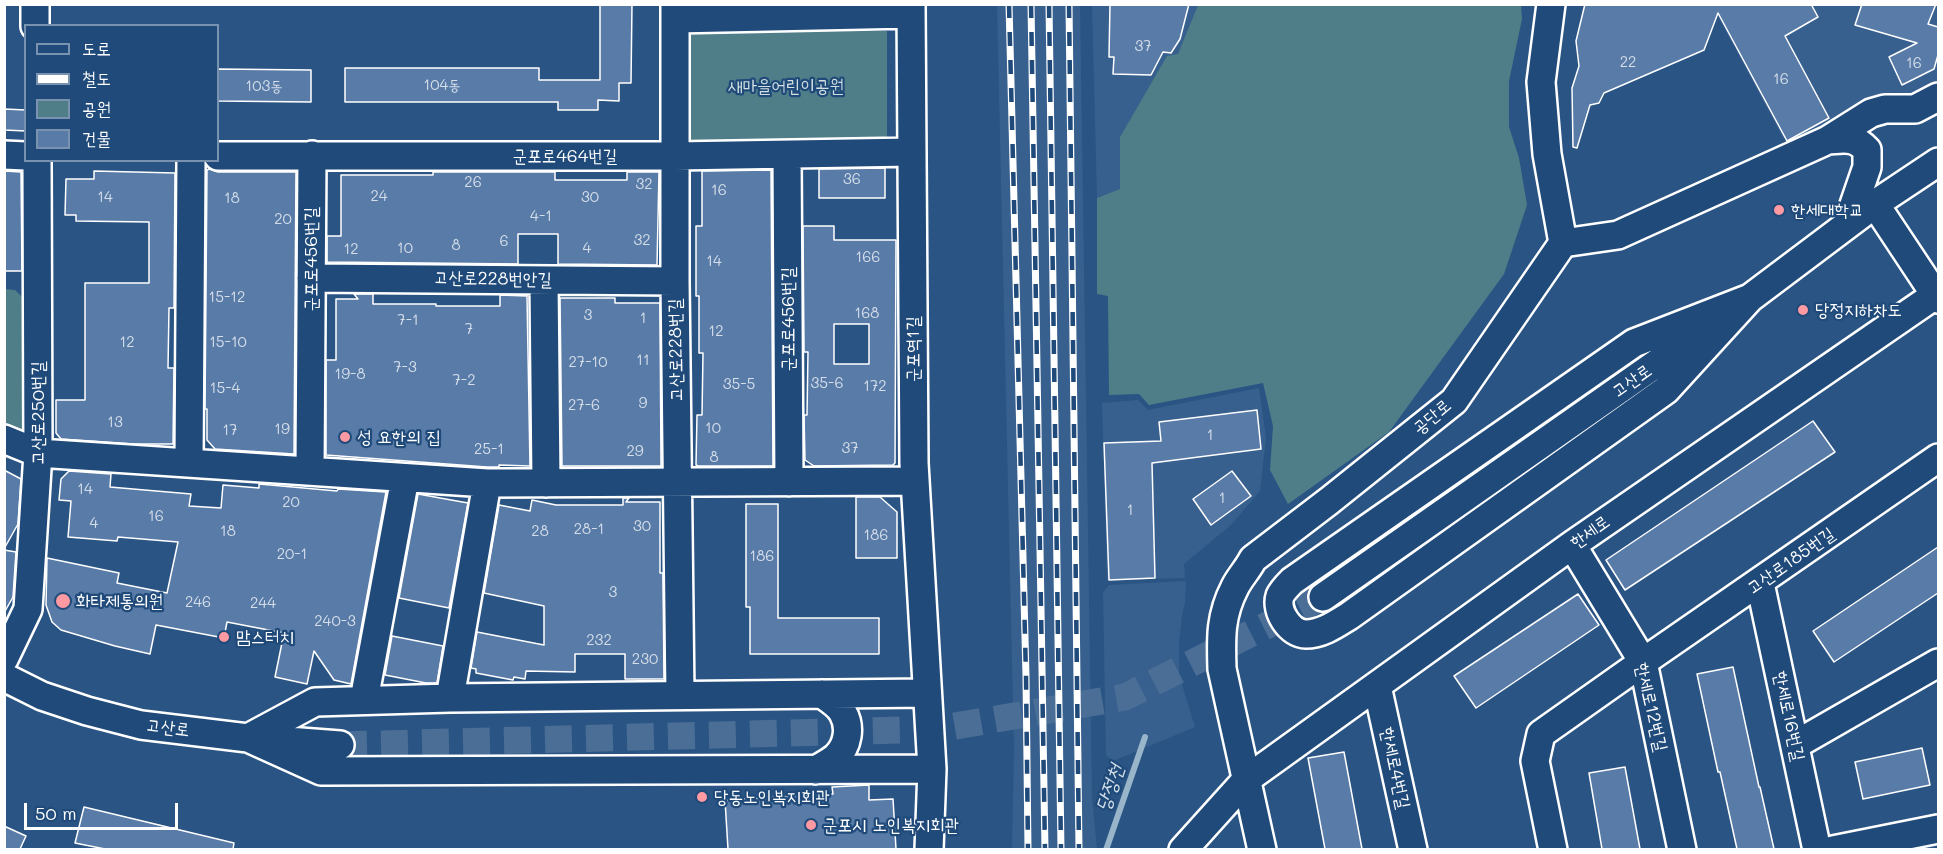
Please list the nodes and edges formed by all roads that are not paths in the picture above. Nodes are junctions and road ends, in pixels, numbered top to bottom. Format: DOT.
graph roads {
  1 [pos="35,4"];
  2 [pos="1551,4"];
  3 [pos="911,9"];
  4 [pos="782,11"];
  5 [pos="675,12"];
  6 [pos="35,24"];
  7 [pos="1927,103"];
  8 [pos="1938,122"];
  9 [pos="1828,140"];
  10 [pos="912,152"];
  11 [pos="4,155"];
  12 [pos="312,155"];
  13 [pos="787,155"];
  14 [pos="24,156"];
  15 [pos="219,156"];
  16 [pos="675,156"];
  17 [pos="37,162"];
  18 [pos="191,162"];
  19 [pos="1938,162"];
  20 [pos="1875,204"];
  21 [pos="1847,225"];
  22 [pos="1563,243"];
  23 [pos="311,278"];
  24 [pos="544,280"];
  25 [pos="675,281"];
  26 [pos="1938,296"];
  27 [pos="1750,298"];
  28 [pos="4,438"];
  29 [pos="38,453"];
  30 [pos="1938,458"];
  31 [pos="189,463"];
  32 [pos="310,471"];
  33 [pos="405,477"];
  34 [pos="915,481"];
  35 [pos="678,482"];
  36 [pos="789,482"];
  37 [pos="487,483"];
  38 [pos="546,483"];
  39 [pos="1572,544"];
  40 [pos="1760,583"];
  41 [pos="1323,597"];
  42 [pos="4,659"];
  43 [pos="1643,662"];
  44 [pos="1938,663"];
  45 [pos="4,676"];
  46 [pos="1377,686"];
  47 [pos="927,693"];
  48 [pos="822,694"];
  49 [pos="680,695"];
  50 [pos="450,698"];
  51 [pos="364,700"];
  52 [pos="248,738"];
  53 [pos="340,745"];
  54 [pos="1795,745"];
  55 [pos="932,769"];
  56 [pos="816,770"];
  57 [pos="1247,779"];
  58 [pos="1938,829"];
  59 [pos="929,849"];
  60 [pos="1183,849"];
  61 [pos="1262,849"];
  62 [pos="1413,849"];
  63 [pos="1553,849"];
  64 [pos="1682,849"];
  65 [pos="1817,849"];
  66 [pos="1833,849"];
  1 -- 6 [label="street"];
  2 -- 22 [label="street"];
  3 -- 4 [label="street"];
  3 -- 10 [label="street, 군포역1길"];
  4 -- 5 [label="street"];
  5 -- 16 [label="street, 고산로228번길"];
  7 -- 8 [label="street"];
  7 -- 9 [label="street"];
  9 -- 21 [label="street"];
  9 -- 22 [label="street"];
  10 -- 13 [label="street, 군포로464번길"];
  10 -- 34 [label="street, 군포역1길"];
  11 -- 14 [label="street"];
  12 -- 15 [label="street, 군포로464번길"];
  12 -- 16 [label="street, 군포로464번길"];
  12 -- 23 [label="street, 군포로456번길"];
  13 -- 16 [label="street, 군포로464번길"];
  13 -- 36 [label="street, 군포로456번길"];
  16 -- 25 [label="street, 고산로228번길"];
  17 -- 29 [label="street, 고산로250번길"];
  18 -- 31 [label="street"];
  19 -- 20 [label="street, 고산로"];
  20 -- 21 [label="street, 고산로"];
  20 -- 26 [label="street"];
  21 -- 27 [label="street, 고산로"];
  22 -- 57 [label="street, 공단로"];
  23 -- 24 [label="street, 고산로228번안길"];
  23 -- 32 [label="street, 군포로456번길"];
  24 -- 25 [label="street, 고산로228번안길"];
  24 -- 38 [label="street"];
  25 -- 35 [label="street, 고산로228번길"];
  26 -- 39 [label="street, 한세로"];
  27 -- 27 [label="street"];
  27 -- 41 [label="street, 고산로"];
  28 -- 29 [label="street"];
  29 -- 31 [label="street"];
  29 -- 42 [label="street, 고산로250번길"];
  30 -- 40 [label="street, 고산로185번길"];
  31 -- 32 [label="street"];
  32 -- 33 [label="street"];
  33 -- 37 [label="street"];
  33 -- 51 [label="street"];
  34 -- 36 [label="street"];
  34 -- 47 [label="street, 군포역1길"];
  35 -- 36 [label="street"];
  35 -- 38 [label="street"];
  35 -- 49 [label="street, 고산로228번길"];
  37 -- 38 [label="street"];
  37 -- 50 [label="street"];
  39 -- 43 [label="street, 한세로12번길"];
  39 -- 46 [label="street, 한세로"];
  40 -- 43 [label="street, 고산로185번길"];
  40 -- 54 [label="street, 한세로16번길"];
  43 -- 63 [label="street, 고산로185번길"];
  43 -- 64 [label="street, 한세로12번길"];
  44 -- 54 [label="street"];
  45 -- 52 [label="street, 고산로"];
  46 -- 57 [label="street, 한세로"];
  46 -- 62 [label="street, 한세로4번길"];
  47 -- 48 [label="street"];
  47 -- 55 [label="street, 군포역1길"];
  48 -- 49 [label="street"];
  48 -- 56 [label="street"];
  49 -- 50 [label="street"];
  50 -- 51 [label="street"];
  51 -- 52 [label="street"];
  52 -- 53 [label="street, 고산로"];
  52 -- 56 [label="street"];
  54 -- 65 [label="street, 한세로16번길"];
  55 -- 56 [label="street"];
  55 -- 59 [label="street, 군포역1길"];
  57 -- 60 [label="street, 한세로"];
  57 -- 61 [label="street, 공단로"];
  58 -- 66 [label="street"];
}
